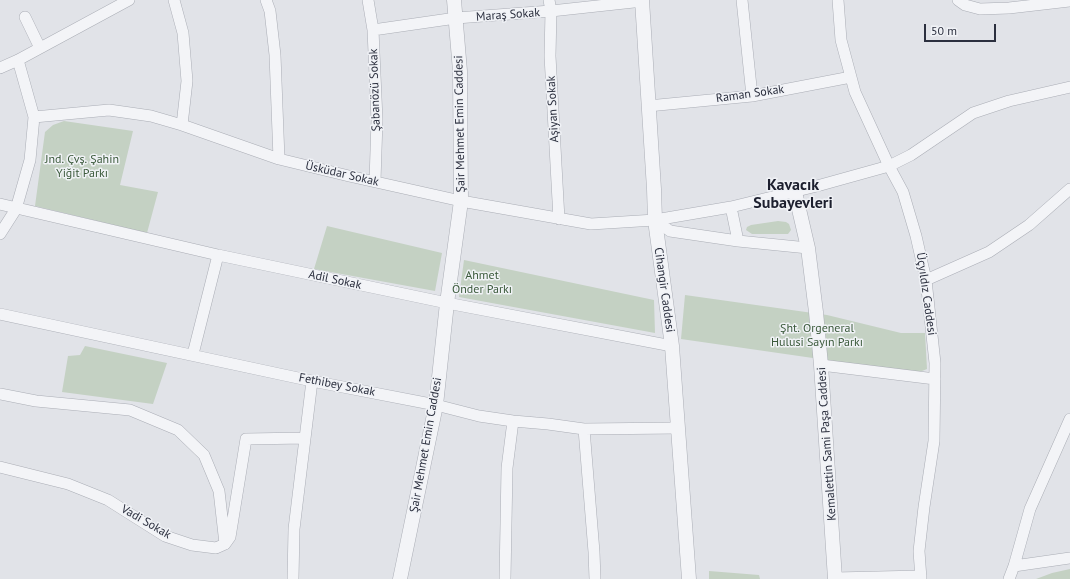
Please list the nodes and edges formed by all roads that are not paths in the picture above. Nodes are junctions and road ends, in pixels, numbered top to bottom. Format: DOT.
graph roads {
  1 [pos="129,0"];
  2 [pos="174,0"];
  3 [pos="266,0"];
  4 [pos="368,0"];
  5 [pos="454,0"];
  6 [pos="642,0"];
  7 [pos="742,0"];
  8 [pos="838,0"];
  9 [pos="958,0"];
  10 [pos="1070,1"];
  11 [pos="1051,2"];
  12 [pos="550,6"];
  13 [pos="25,17"];
  14 [pos="456,18"];
  15 [pos="373,30"];
  16 [pos="40,48"];
  17 [pos="18,60"];
  18 [pos="0,68"];
  19 [pos="852,77"];
  20 [pos="1070,87"];
  21 [pos="752,96"];
  22 [pos="648,106"];
  23 [pos="34,117"];
  24 [pos="182,125"];
  25 [pos="279,159"];
  26 [pos="889,166"];
  27 [pos="376,181"];
  28 [pos="1070,189"];
  29 [pos="795,192"];
  30 [pos="461,201"];
  31 [pos="0,204"];
  32 [pos="731,207"];
  33 [pos="16,209"];
  34 [pos="559,219"];
  35 [pos="655,220"];
  36 [pos="0,234"];
  37 [pos="738,241"];
  38 [pos="808,248"];
  39 [pos="218,255"];
  40 [pos="926,280"];
  41 [pos="447,304"];
  42 [pos="0,314"];
  43 [pos="672,346"];
  44 [pos="194,354"];
  45 [pos="821,365"];
  46 [pos="934,379"];
  47 [pos="312,380"];
  48 [pos="0,394"];
  49 [pos="436,405"];
  50 [pos="1070,420"];
  51 [pos="513,421"];
  52 [pos="678,428"];
  53 [pos="584,429"];
  54 [pos="305,438"];
  55 [pos="0,467"];
  56 [pos="225,544"];
  57 [pos="1070,558"];
  58 [pos="1014,566"];
  59 [pos="921,578"];
  60 [pos="293,579"];
  61 [pos="400,579"];
  62 [pos="505,579"];
  63 [pos="595,579"];
  64 [pos="689,579"];
  65 [pos="835,579"];
  66 [pos="1009,579"];
  1 -- 16 [label="street"];
  2 -- 24 [label="street"];
  3 -- 25 [label="street"];
  4 -- 15 [label="street, Şabanözü Sokak"];
  5 -- 14 [label="street, Şair Mehmet Emin Caddesi"];
  6 -- 12 [label="street, Maraş Sokak"];
  6 -- 22 [label="street, Cihangir Caddesi"];
  7 -- 21 [label="street"];
  8 -- 19 [label="street, Üçyıldız Caddesi"];
  9 -- 11 [label="street"];
  10 -- 11 [label="street"];
  12 -- 14 [label="street, Maraş Sokak"];
  12 -- 34 [label="street, Aşiyan Sokak"];
  13 -- 16 [label="street"];
  14 -- 15 [label="street, Maraş Sokak"];
  14 -- 30 [label="street, Şair Mehmet Emin Caddesi"];
  15 -- 27 [label="street, Şabanözü Sokak"];
  16 -- 17 [label="street"];
  17 -- 18 [label="street"];
  17 -- 23 [label="street"];
  19 -- 21 [label="street, Raman Sokak"];
  19 -- 26 [label="street, Üçyıldız Caddesi"];
  20 -- 26 [label="street, Üsküdar Sokak"];
  21 -- 22 [label="street, Raman Sokak"];
  22 -- 35 [label="street, Cihangir Caddesi"];
  23 -- 24 [label="street, Üsküdar Sokak"];
  23 -- 33 [label="street"];
  24 -- 25 [label="street, Üsküdar Sokak"];
  25 -- 27 [label="street, Üsküdar Sokak"];
  26 -- 29 [label="street, Üsküdar Sokak"];
  26 -- 40 [label="street, Üçyıldız Caddesi"];
  27 -- 30 [label="street, Üsküdar Sokak"];
  28 -- 40 [label="street"];
  29 -- 32 [label="street, Üsküdar Sokak"];
  29 -- 38 [label="street, Kemalettin Sami Paşa Caddesi"];
  30 -- 34 [label="street, Üsküdar Sokak"];
  30 -- 41 [label="street, Şair Mehmet Emin Caddesi"];
  31 -- 33 [label="street, Adil Sokak"];
  32 -- 35 [label="street, Üsküdar Sokak"];
  32 -- 37 [label="street"];
  33 -- 36 [label="street"];
  33 -- 39 [label="street, Adil Sokak"];
  34 -- 35 [label="street, Üsküdar Sokak"];
  35 -- 37 [label="street"];
  35 -- 43 [label="street, Cihangir Caddesi"];
  37 -- 38 [label="street"];
  38 -- 45 [label="street, Kemalettin Sami Paşa Caddesi"];
  39 -- 41 [label="street, Adil Sokak"];
  39 -- 44 [label="street"];
  40 -- 46 [label="street, Üçyıldız Caddesi"];
  41 -- 43 [label="street, Adil Sokak"];
  41 -- 49 [label="street, Şair Mehmet Emin Caddesi"];
  42 -- 44 [label="street, Fethibey Sokak"];
  43 -- 52 [label="street, Cihangir Caddesi"];
  44 -- 47 [label="street, Fethibey Sokak"];
  45 -- 46 [label="street"];
  45 -- 65 [label="street, Kemalettin Sami Paşa Caddesi"];
  46 -- 59 [label="street, Üçyıldız Caddesi"];
  47 -- 49 [label="street, Fethibey Sokak"];
  47 -- 54 [label="street"];
  48 -- 56 [label="street"];
  49 -- 51 [label="street, Fethibey Sokak"];
  49 -- 61 [label="street, Şair Mehmet Emin Caddesi"];
  50 -- 58 [label="street"];
  51 -- 53 [label="street, Fethibey Sokak"];
  51 -- 62 [label="street"];
  52 -- 53 [label="street, Fethibey Sokak"];
  52 -- 64 [label="street, Cihangir Caddesi"];
  53 -- 63 [label="street"];
  54 -- 56 [label="street"];
  54 -- 60 [label="street"];
  55 -- 56 [label="street, Vadi Sokak"];
  57 -- 58 [label="street"];
  58 -- 66 [label="street"];
  59 -- 65 [label="street"];
}
